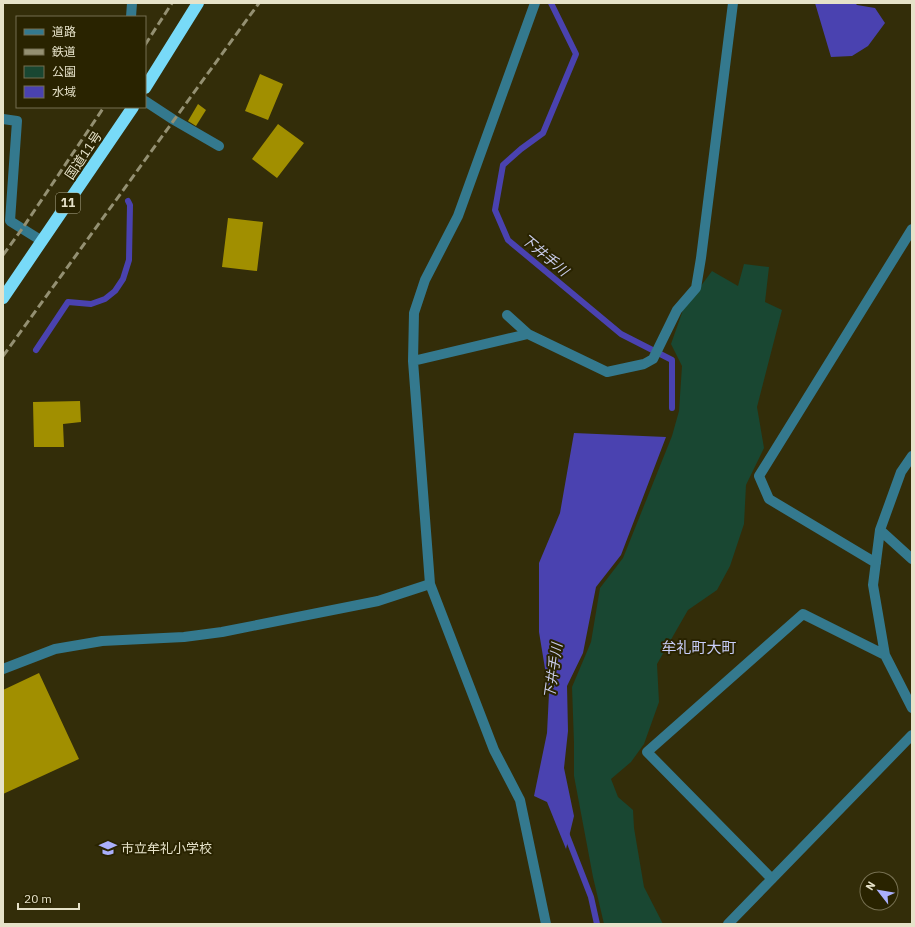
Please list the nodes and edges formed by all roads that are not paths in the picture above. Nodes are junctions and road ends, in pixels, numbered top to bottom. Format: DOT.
graph roads {
  1 [pos="132,3"];
  2 [pos="198,3"];
  3 [pos="535,3"];
  4 [pos="733,3"];
  5 [pos="131,16"];
  6 [pos="146,86"];
  7 [pos="146,102"];
  8 [pos="132,108"];
  9 [pos="3,119"];
  10 [pos="219,146"];
  11 [pos="912,230"];
  12 [pos="42,242"];
  13 [pos="903,244"];
  14 [pos="912,249"];
  15 [pos="3,298"];
  16 [pos="507,315"];
  17 [pos="528,334"];
  18 [pos="413,361"];
  19 [pos="912,456"];
  20 [pos="880,530"];
  21 [pos="912,559"];
  22 [pos="876,562"];
  23 [pos="430,584"];
  24 [pos="885,655"];
  25 [pos="3,669"];
  26 [pos="912,708"];
  27 [pos="912,735"];
  28 [pos="772,879"];
  29 [pos="546,924"];
  30 [pos="728,924"];
  1 -- 5 [label="street"];
  2 -- 6 [label="highway"];
  3 -- 18 [label="street"];
  4 -- 17 [label="street"];
  7 -- 10 [label="street"];
  8 -- 12 [label="highway, 国道11号 / 11"];
  9 -- 12 [label="street"];
  11 -- 13 [label="street"];
  12 -- 15 [label="highway, 国道11号 / 11"];
  13 -- 14 [label="street"];
  13 -- 22 [label="street"];
  16 -- 17 [label="street"];
  17 -- 18 [label="street"];
  18 -- 23 [label="street"];
  19 -- 20 [label="street"];
  20 -- 21 [label="street"];
  20 -- 22 [label="street"];
  22 -- 24 [label="street"];
  23 -- 25 [label="street"];
  23 -- 29 [label="street"];
  24 -- 26 [label="street"];
  24 -- 28 [label="street"];
  27 -- 28 [label="street"];
  28 -- 30 [label="street"];
}
